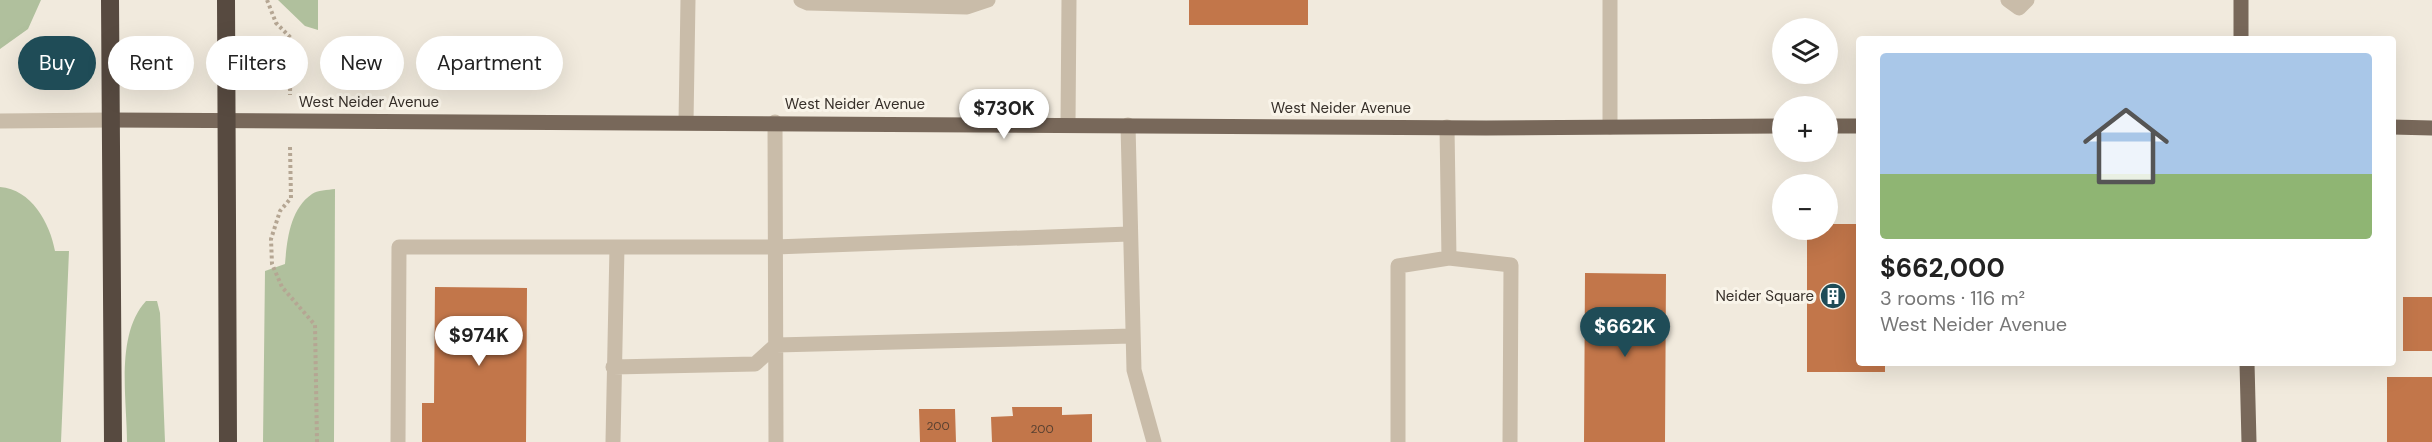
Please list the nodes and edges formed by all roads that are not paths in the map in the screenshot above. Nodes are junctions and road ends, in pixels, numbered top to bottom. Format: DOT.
graph roads {
  1 [pos="110,0"];
  2 [pos="226,0"];
  3 [pos="688,0"];
  4 [pos="801,0"];
  5 [pos="988,0"];
  6 [pos="1069,0"];
  7 [pos="1610,0"];
  8 [pos="2008,0"];
  9 [pos="2027,0"];
  10 [pos="2241,0"];
  11 [pos="2241,36"];
  12 [pos="111,120"];
  13 [pos="226,120"];
  14 [pos="0,121"];
  15 [pos="687,122"];
  16 [pos="776,122"];
  17 [pos="1068,124"];
  18 [pos="1128,125"];
  19 [pos="1772,126"];
  20 [pos="1838,126"];
  21 [pos="1856,126"];
  22 [pos="1447,127"];
  23 [pos="1610,127"];
  24 [pos="2396,127"];
  25 [pos="2432,128"];
  26 [pos="1129,234"];
  27 [pos="617,247"];
  28 [pos="776,247"];
  29 [pos="1449,258"];
  30 [pos="1132,336"];
  31 [pos="776,345"];
  32 [pos="2247,366"];
  33 [pos="614,367"];
  34 [pos="114,442"];
  35 [pos="228,442"];
  36 [pos="398,442"];
  37 [pos="614,442"];
  38 [pos="776,442"];
  39 [pos="1154,442"];
  40 [pos="1398,442"];
  41 [pos="1510,442"];
  42 [pos="2249,442"];
  1 -- 12 [label="highway"];
  2 -- 13 [label="highway"];
  3 -- 15 [label="street"];
  4 -- 5 [label="street"];
  6 -- 17 [label="street"];
  7 -- 23 [label="street"];
  8 -- 9 [label="street"];
  10 -- 11 [label="main road"];
  12 -- 13 [label="main road, West Neider Avenue"];
  12 -- 14 [label="street, West Neider Avenue"];
  12 -- 34 [label="highway"];
  13 -- 15 [label="main road, West Neider Avenue"];
  13 -- 35 [label="highway"];
  15 -- 16 [label="main road, West Neider Avenue"];
  16 -- 17 [label="main road, West Neider Avenue"];
  16 -- 28 [label="street"];
  17 -- 18 [label="main road, West Neider Avenue"];
  18 -- 22 [label="main road, West Neider Avenue"];
  18 -- 26 [label="street"];
  19 -- 23 [label="main road, West Neider Avenue"];
  20 -- 21 [label="main road"];
  22 -- 23 [label="main road, West Neider Avenue"];
  22 -- 29 [label="street"];
  24 -- 25 [label="main road"];
  26 -- 28 [label="street"];
  26 -- 30 [label="street"];
  27 -- 28 [label="street"];
  27 -- 33 [label="street"];
  27 -- 36 [label="street"];
  28 -- 31 [label="street"];
  29 -- 40 [label="street"];
  29 -- 41 [label="street"];
  30 -- 31 [label="street"];
  30 -- 39 [label="street"];
  31 -- 33 [label="street"];
  31 -- 38 [label="street"];
  32 -- 42 [label="main road"];
  33 -- 37 [label="street"];
}
